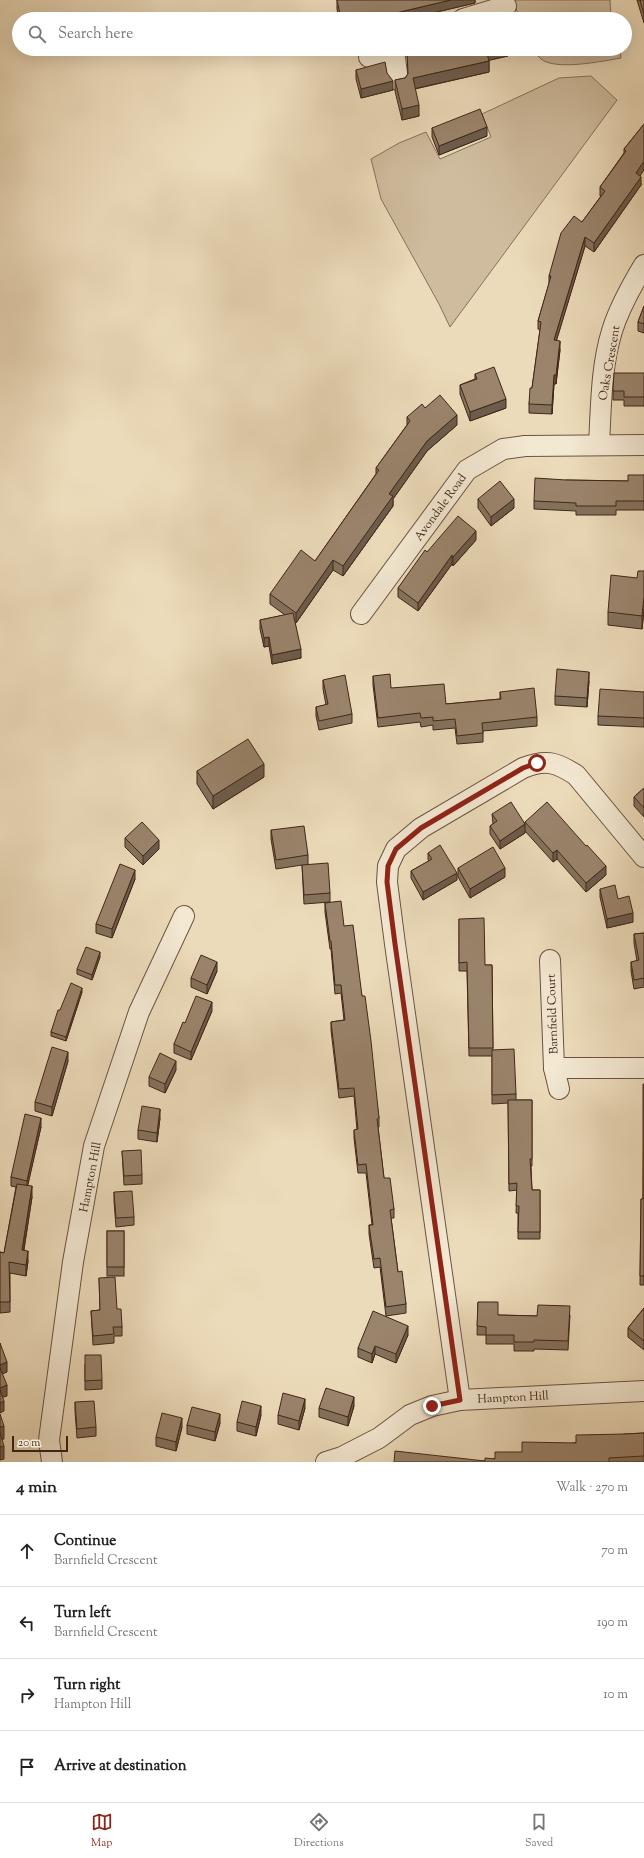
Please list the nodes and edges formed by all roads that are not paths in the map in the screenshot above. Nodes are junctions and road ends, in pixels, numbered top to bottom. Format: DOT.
graph roads {
  1 [pos="507,8"];
  2 [pos="491,12"];
  3 [pos="373,56"];
  4 [pos="396,56"];
  5 [pos="369,57"];
  6 [pos="398,80"];
  7 [pos="644,265"];
  8 [pos="599,445"];
  9 [pos="644,445"];
  10 [pos="362,614"];
  11 [pos="644,857"];
  12 [pos="184,916"];
  13 [pos="550,960"];
  14 [pos="554,1068"];
  15 [pos="644,1068"];
  16 [pos="559,1089"];
  17 [pos="644,1391"];
  18 [pos="460,1400"];
  19 [pos="50,1459"];
  20 [pos="326,1462"];
  1 -- 2 [label="street"];
  3 -- 5 [label="street"];
  4 -- 6 [label="street"];
  7 -- 8 [label="street, Oaks Crescent"];
  8 -- 9 [label="street, Avondale Road"];
  8 -- 10 [label="street, Avondale Road"];
  11 -- 18 [label="street"];
  12 -- 19 [label="street, Hampton Hill"];
  13 -- 14 [label="street, Barnfield Court"];
  14 -- 15 [label="street, Barnfield Court"];
  14 -- 16 [label="street, Barnfield Court"];
  17 -- 18 [label="street, Hampton Hill"];
  18 -- 20 [label="street, Hampton Hill"];
}
